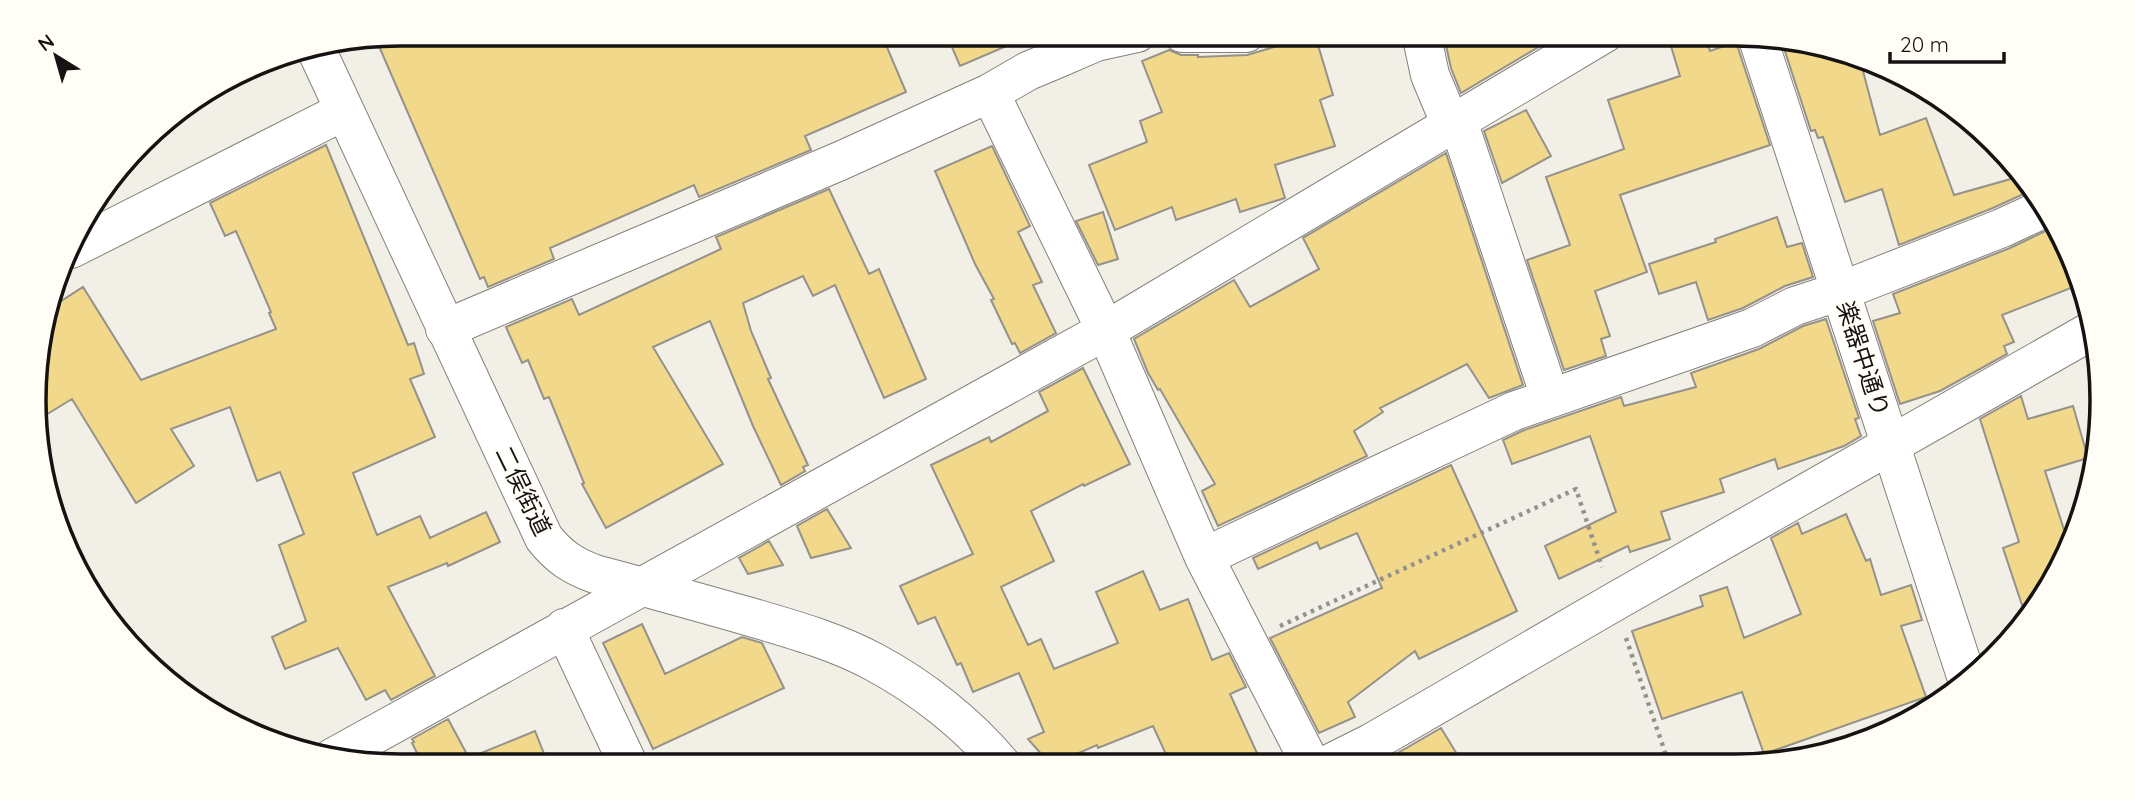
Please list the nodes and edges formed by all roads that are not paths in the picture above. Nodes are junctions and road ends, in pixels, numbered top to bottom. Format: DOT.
graph roads {
  1 [pos="1087,46"];
  2 [pos="1422,46"];
  3 [pos="1583,46"];
  4 [pos="1760,46"];
  5 [pos="319,55"];
  6 [pos="990,93"];
  7 [pos="345,111"];
  8 [pos="1454,123"];
  9 [pos="2036,212"];
  10 [pos="82,244"];
  11 [pos="1841,291"];
  12 [pos="445,329"];
  13 [pos="1106,331"];
  14 [pos="2084,335"];
  15 [pos="1550,397"];
  16 [pos="1892,444"];
  17 [pos="1204,557"];
  18 [pos="641,586"];
  19 [pos="564,628"];
  20 [pos="1964,671"];
  21 [pos="346,750"];
  22 [pos="623,754"];
  23 [pos="993,754"];
  24 [pos="1305,754"];
  25 [pos="1349,754"];
  1 -- 6 [label="street"];
  2 -- 8 [label="street"];
  3 -- 8 [label="street"];
  4 -- 11 [label="street, 楽器中通り"];
  5 -- 7 [label="street, 二俣街道"];
  6 -- 12 [label="street"];
  6 -- 13 [label="street"];
  7 -- 10 [label="street"];
  7 -- 12 [label="street, 二俣街道"];
  8 -- 13 [label="street"];
  8 -- 15 [label="street"];
  9 -- 11 [label="street"];
  11 -- 15 [label="street"];
  11 -- 16 [label="street, 楽器中通り"];
  12 -- 18 [label="street, 二俣街道"];
  13 -- 17 [label="street"];
  13 -- 18 [label="street"];
  14 -- 16 [label="street"];
  15 -- 17 [label="street"];
  16 -- 20 [label="street, 楽器中通り"];
  16 -- 25 [label="street"];
  17 -- 24 [label="street"];
  18 -- 19 [label="street"];
  18 -- 23 [label="street, 二俣街道"];
  19 -- 21 [label="street"];
  19 -- 22 [label="street"];
}
